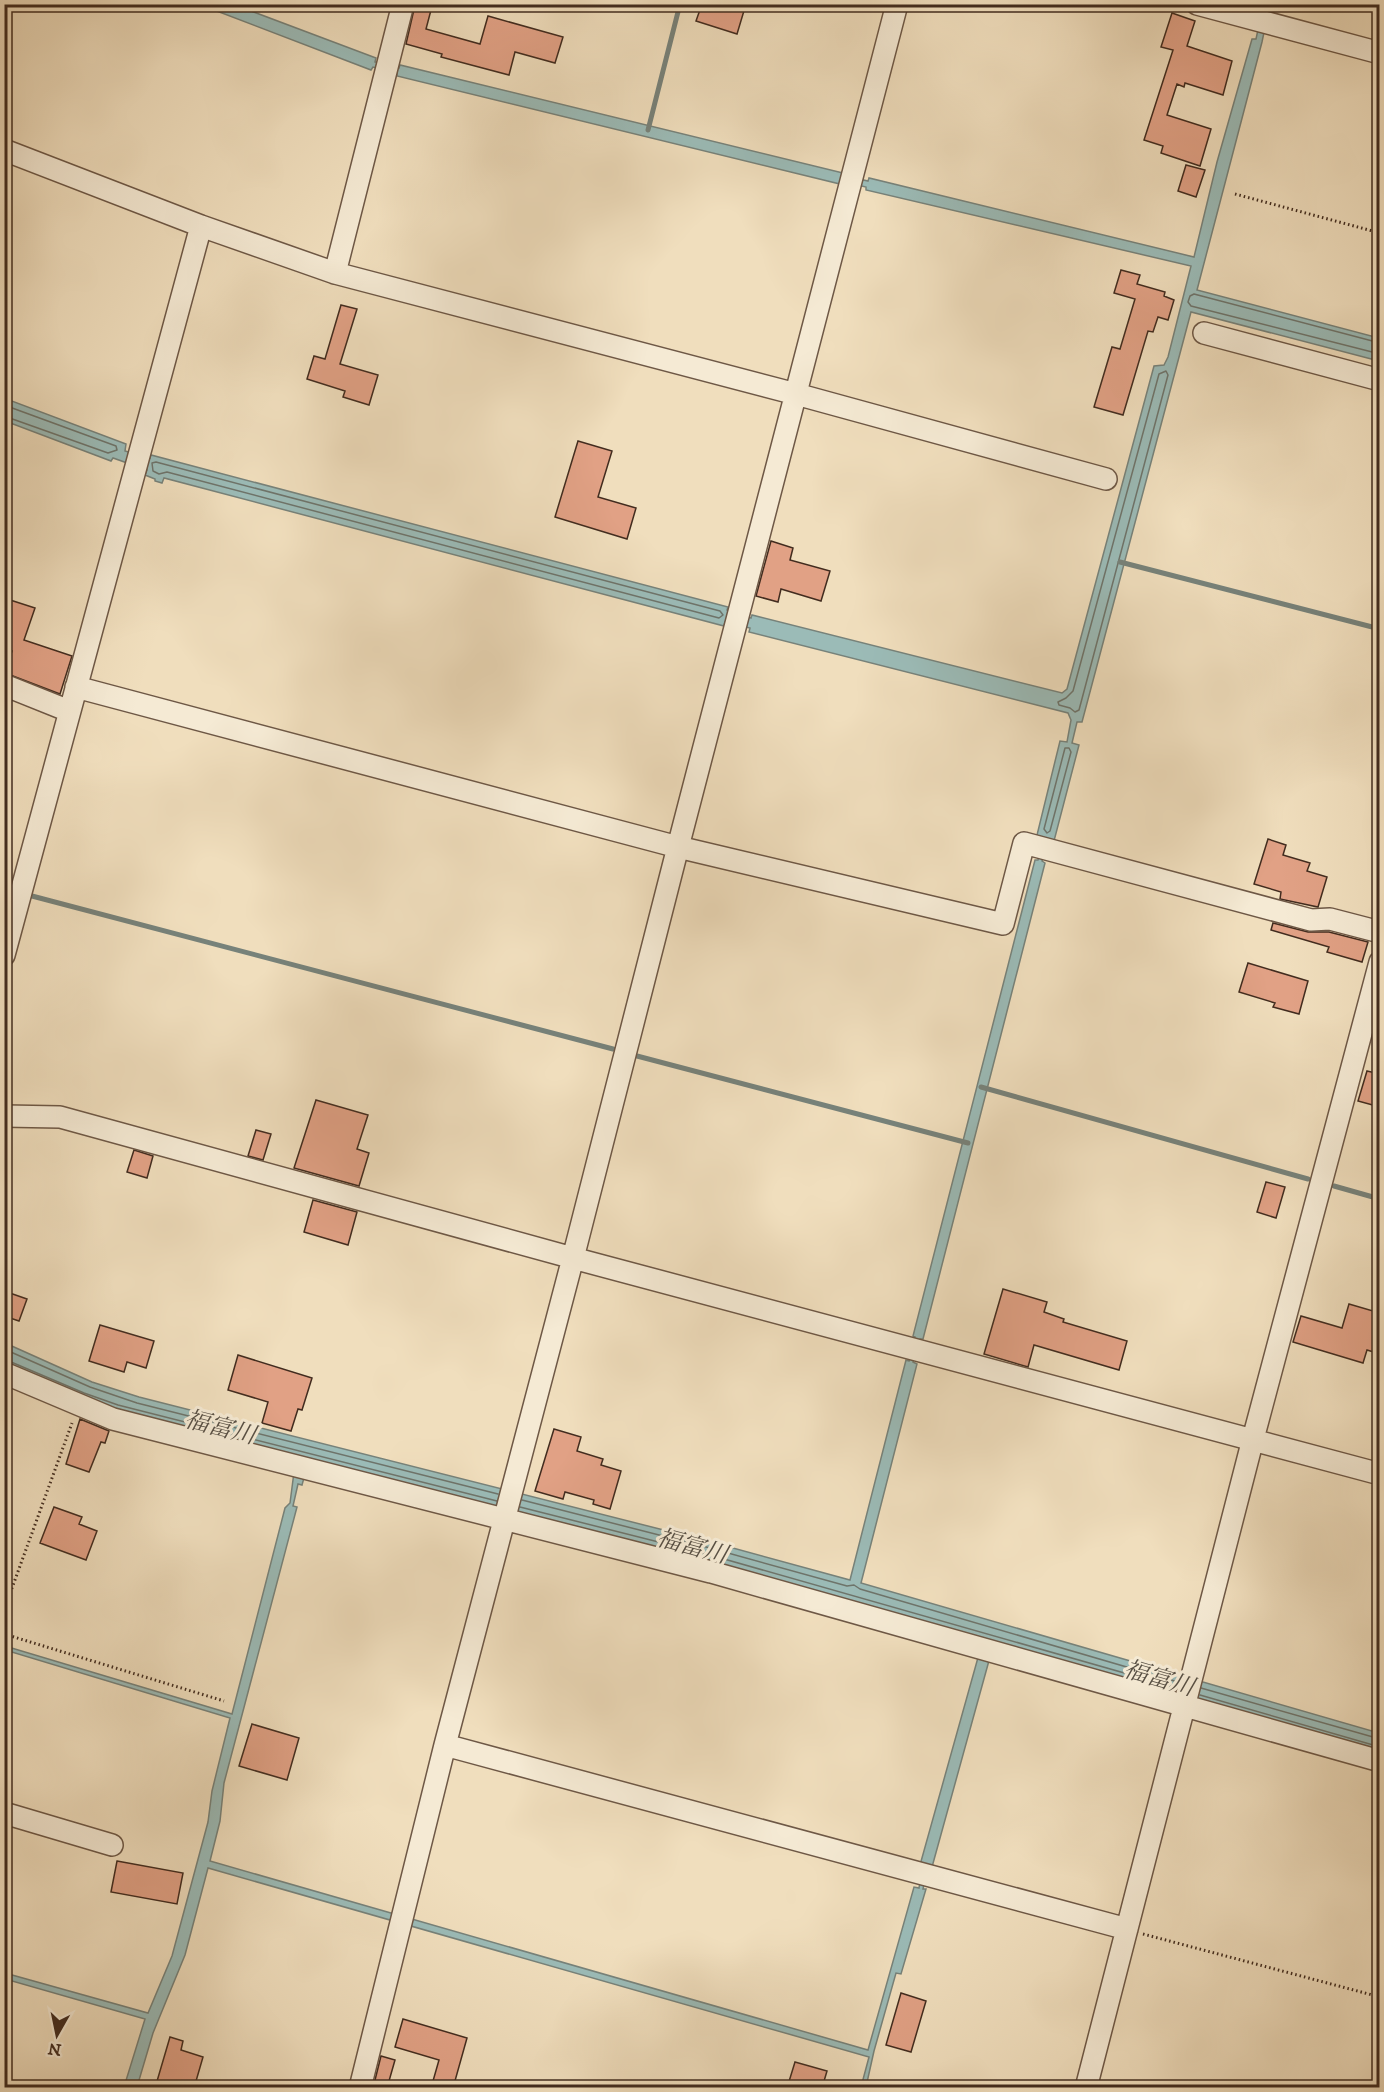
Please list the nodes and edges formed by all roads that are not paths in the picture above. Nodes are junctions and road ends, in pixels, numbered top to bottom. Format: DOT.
graph roads {
  1 [pos="403,4"];
  2 [pos="897,4"];
  3 [pos="1197,4"];
  4 [pos="1380,53"];
  5 [pos="4,150"];
  6 [pos="201,226"];
  7 [pos="335,273"];
  8 [pos="1204,333"];
  9 [pos="1380,380"];
  10 [pos="796,394"];
  11 [pos="1106,479"];
  12 [pos="4,685"];
  13 [pos="76,687"];
  14 [pos="69,711"];
  15 [pos="678,847"];
  16 [pos="1380,932"];
  17 [pos="4,955"];
  18 [pos="1380,962"];
  19 [pos="4,1116"];
  20 [pos="573,1258"];
  21 [pos="4,1373"];
  22 [pos="1253,1439"];
  23 [pos="1380,1474"];
  24 [pos="508,1507"];
  25 [pos="1185,1702"];
  26 [pos="445,1745"];
  27 [pos="1380,1761"];
  28 [pos="4,1813"];
  29 [pos="112,1845"];
  30 [pos="1127,1929"];
  31 [pos="360,2088"];
  32 [pos="1086,2088"];
  1 -- 7 [label="street"];
  2 -- 10 [label="street"];
  3 -- 4 [label="street"];
  5 -- 6 [label="street"];
  6 -- 7 [label="street"];
  6 -- 13 [label="street"];
  7 -- 10 [label="street"];
  8 -- 9 [label="street"];
  10 -- 11 [label="street"];
  10 -- 15 [label="street"];
  12 -- 14 [label="street"];
  13 -- 14 [label="street"];
  13 -- 15 [label="street"];
  14 -- 17 [label="street"];
  15 -- 16 [label="street"];
  15 -- 20 [label="street"];
  18 -- 22 [label="street"];
  19 -- 20 [label="street"];
  20 -- 22 [label="street"];
  20 -- 24 [label="street"];
  21 -- 24 [label="street"];
  22 -- 23 [label="street"];
  22 -- 25 [label="street"];
  24 -- 25 [label="street"];
  24 -- 26 [label="street"];
  25 -- 27 [label="street"];
  25 -- 30 [label="street"];
  26 -- 30 [label="street"];
  26 -- 31 [label="street"];
  28 -- 29 [label="street"];
  30 -- 32 [label="street"];
}
